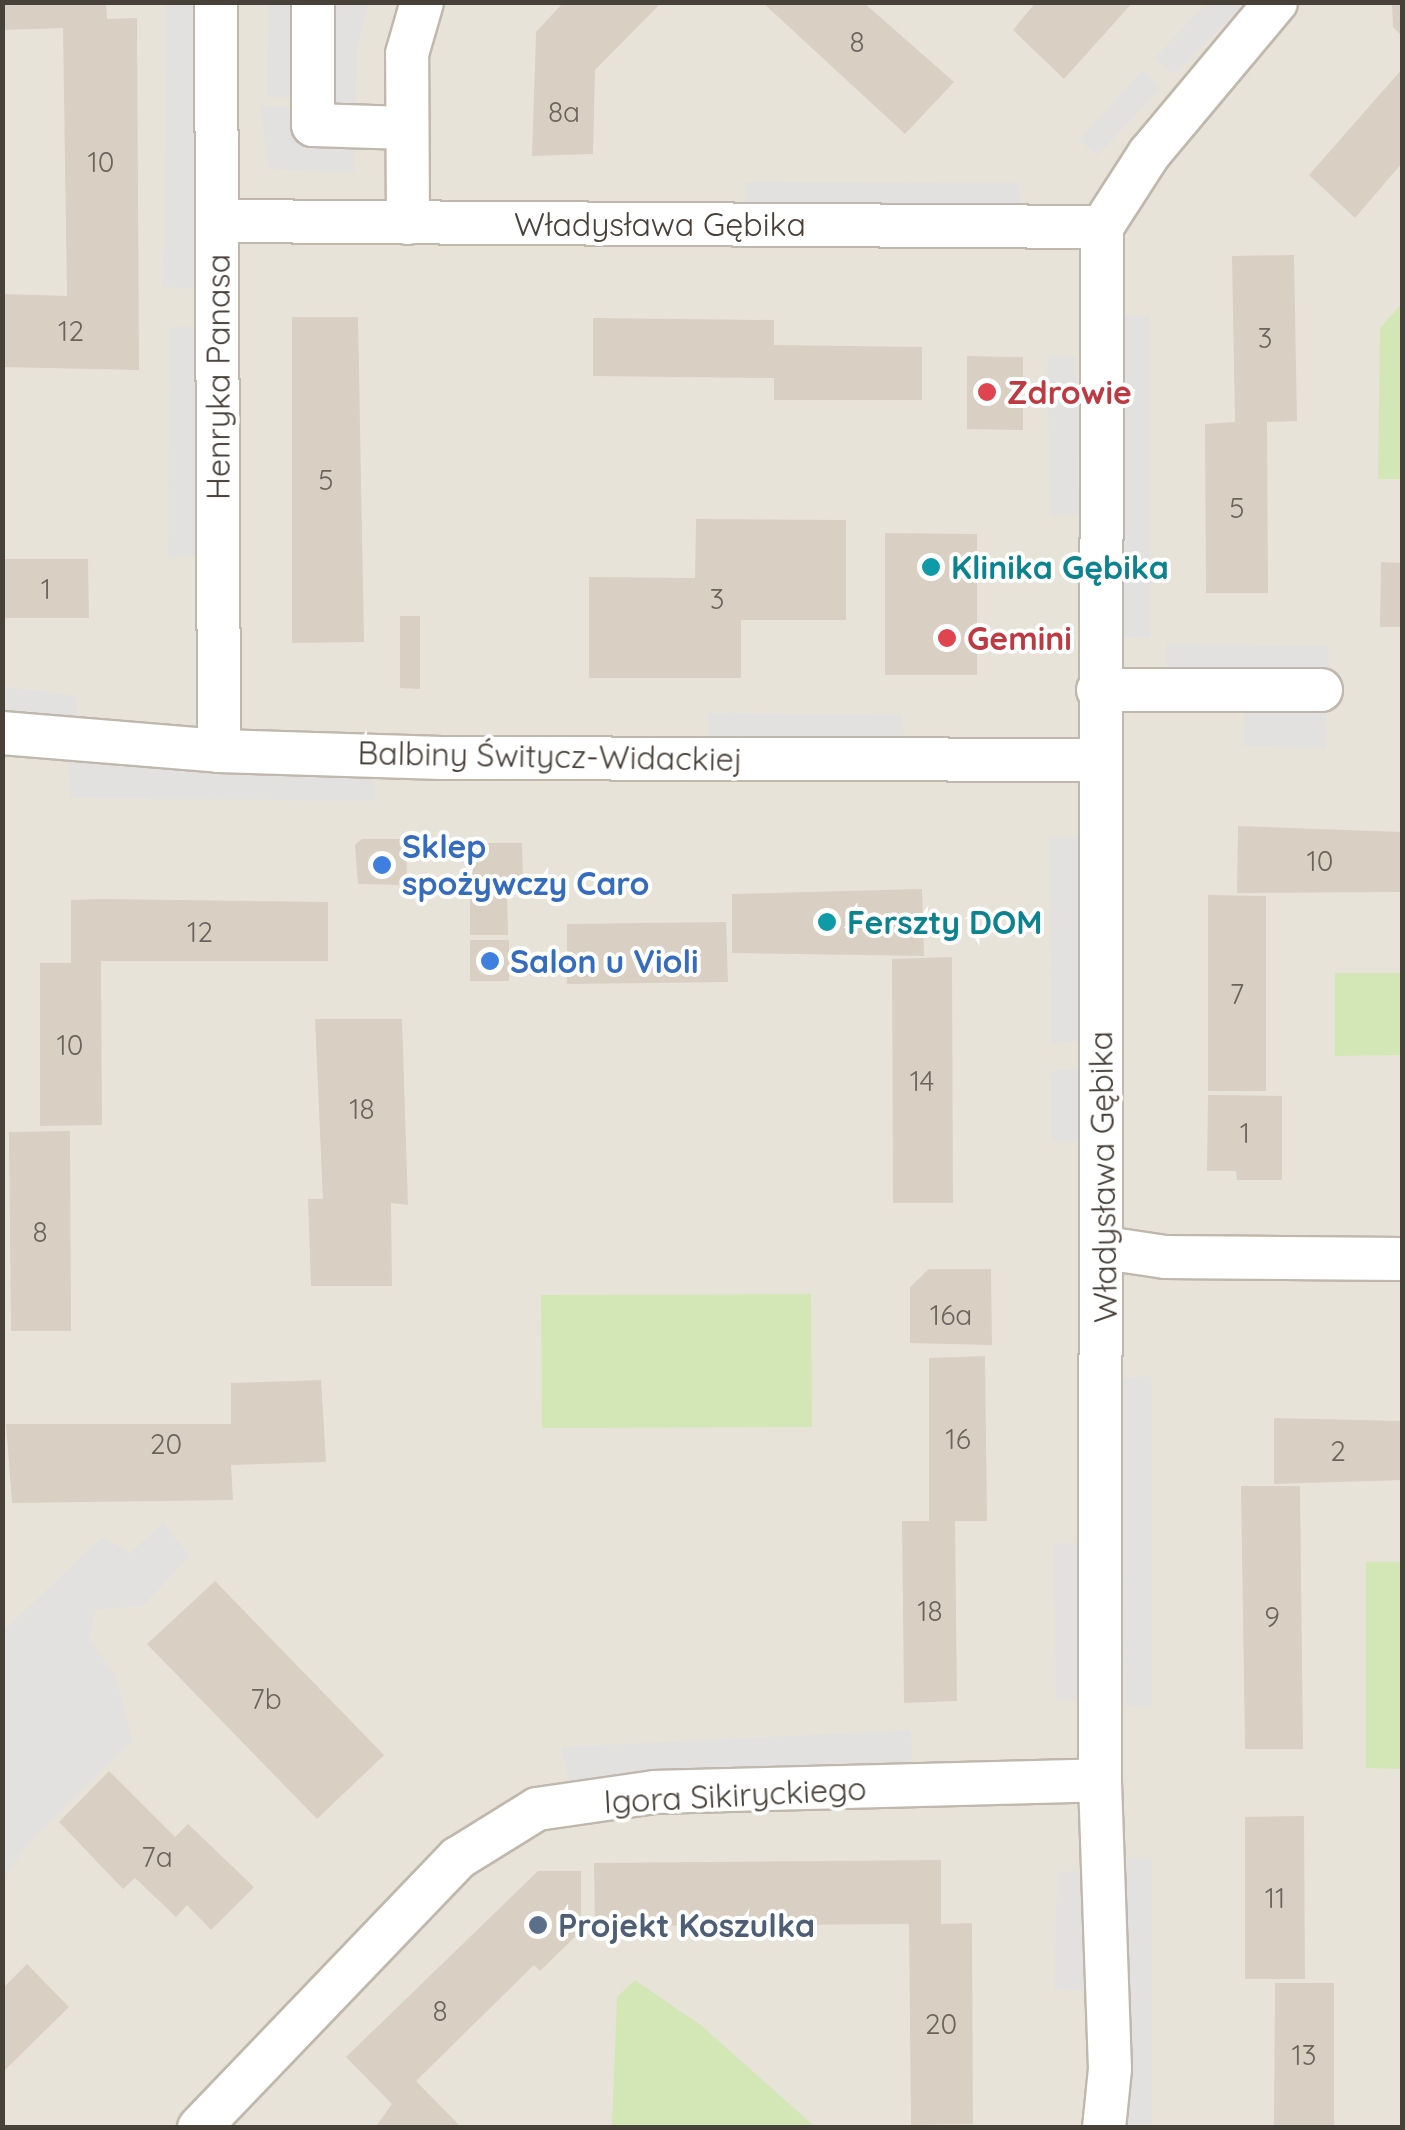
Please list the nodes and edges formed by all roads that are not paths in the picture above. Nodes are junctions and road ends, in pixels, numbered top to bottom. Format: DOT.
graph roads {
  1 [pos="216,2"];
  2 [pos="313,2"];
  3 [pos="422,2"];
  4 [pos="1276,2"];
  5 [pos="406,128"];
  6 [pos="218,220"];
  7 [pos="408,223"];
  8 [pos="1102,226"];
  9 [pos="1098,690"];
  10 [pos="1322,690"];
  11 [pos="2,734"];
  12 [pos="219,751"];
  13 [pos="1097,760"];
  14 [pos="1105,1248"];
  15 [pos="1402,1259"];
  16 [pos="1100,1780"];
  17 [pos="199,2128"];
  18 [pos="1104,2128"];
  1 -- 6 [label="street, Henryka Panasa"];
  2 -- 5 [label="street"];
  3 -- 5 [label="street"];
  4 -- 8 [label="street"];
  5 -- 7 [label="street"];
  6 -- 7 [label="street, Władysława Gębika"];
  6 -- 12 [label="street, Henryka Panasa"];
  7 -- 8 [label="street, Władysława Gębika"];
  8 -- 9 [label="street, Władysława Gębika"];
  9 -- 10 [label="street"];
  9 -- 13 [label="street, Władysława Gębika"];
  11 -- 12 [label="street, Balbiny Świtycz-Widackiej"];
  12 -- 13 [label="street, Balbiny Świtycz-Widackiej"];
  13 -- 14 [label="street, Władysława Gębika"];
  14 -- 15 [label="street"];
  14 -- 16 [label="street, Władysława Gębika"];
  16 -- 17 [label="street, Igora Sikiryckiego"];
  16 -- 18 [label="street, Władysława Gębika"];
}
